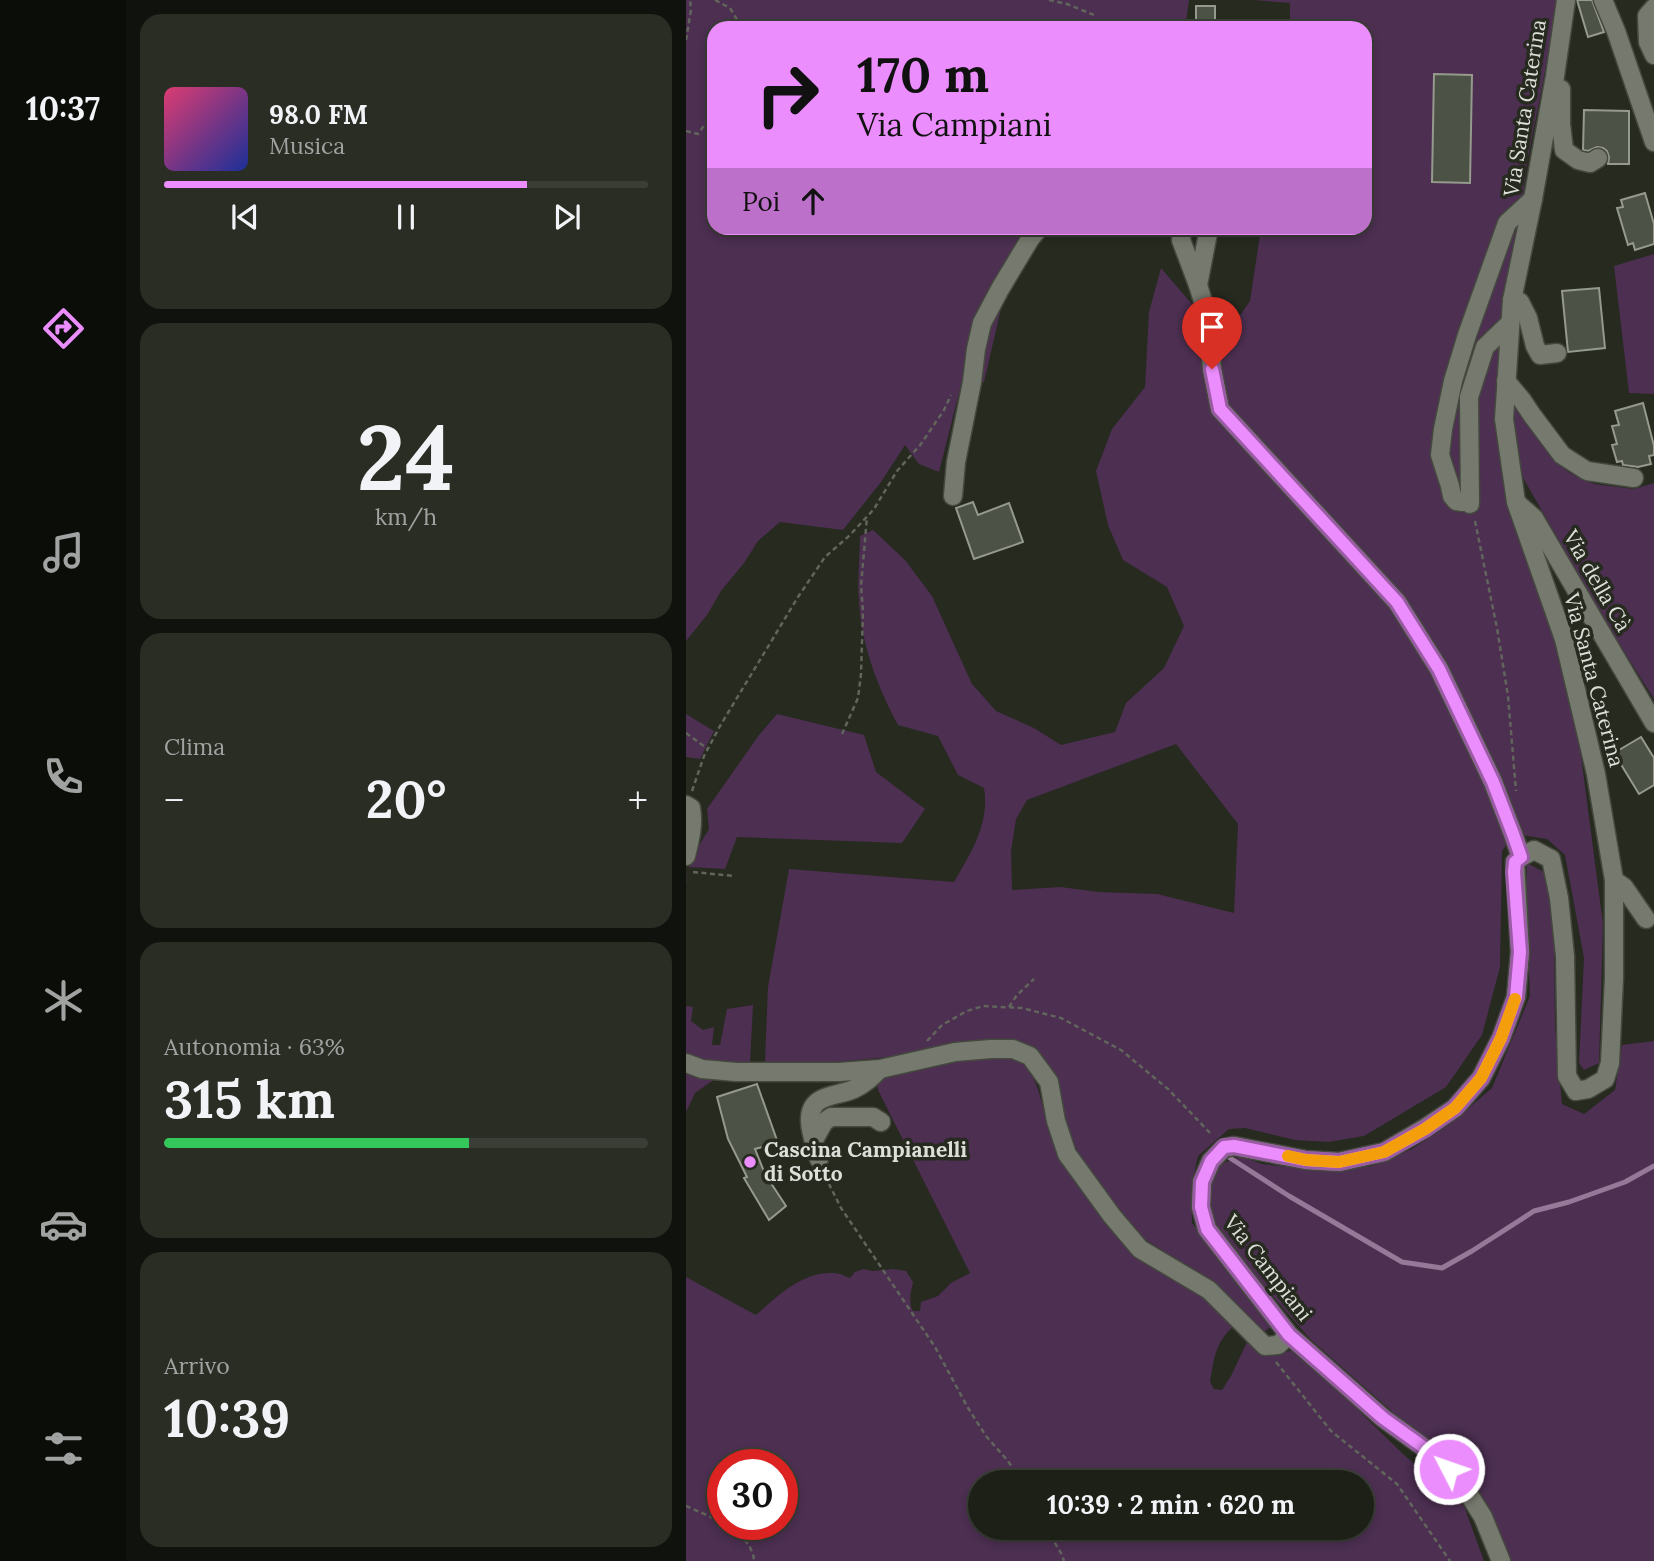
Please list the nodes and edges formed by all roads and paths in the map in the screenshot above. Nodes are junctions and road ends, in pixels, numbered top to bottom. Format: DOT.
graph roads {
  1 [pos="690,0"];
  2 [pos="715,0"];
  3 [pos="1049,0"];
  4 [pos="1566,0"];
  5 [pos="1603,0"];
  6 [pos="1654,8"];
  7 [pos="1094,15"];
  8 [pos="738,21"];
  9 [pos="686,40"];
  10 [pos="1654,55"];
  11 [pos="1555,76"];
  12 [pos="707,122"];
  13 [pos="686,131"];
  14 [pos="1654,142"];
  15 [pos="1598,158"];
  16 [pos="1533,199"];
  17 [pos="1033,235"];
  18 [pos="1181,235"];
  19 [pos="1208,235"];
  20 [pos="1198,285"];
  21 [pos="1512,300"];
  22 [pos="1510,323"];
  23 [pos="1558,353"];
  24 [pos="1506,381"];
  25 [pos="954,389"];
  26 [pos="1634,478"];
  27 [pos="953,496"];
  28 [pos="1470,500"];
  29 [pos="1516,502"];
  30 [pos="867,517"];
  31 [pos="1654,723"];
  32 [pos="686,733"];
  33 [pos="842,734"];
  34 [pos="708,749"];
  35 [pos="1516,799"];
  36 [pos="686,805"];
  37 [pos="686,856"];
  38 [pos="1521,857"];
  39 [pos="686,872"];
  40 [pos="734,876"];
  41 [pos="1614,880"];
  42 [pos="1646,919"];
  43 [pos="1034,979"];
  44 [pos="1009,1007"];
  45 [pos="686,1063"];
  46 [pos="905,1063"];
  47 [pos="880,1069"];
  48 [pos="881,1122"];
  49 [pos="814,1140"];
  50 [pos="1220,1144"];
  51 [pos="819,1159"];
  52 [pos="1289,1335"];
  53 [pos="1277,1365"];
  54 [pos="1014,1470"];
  55 [pos="686,1506"];
  56 [pos="1053,1540"];
  57 [pos="754,1561"];
  58 [pos="1064,1561"];
  59 [pos="1450,1561"];
  60 [pos="1501,1561"];
  1 -- 9 [label="path"];
  2 -- 8 [label="path"];
  3 -- 7 [label="path"];
  4 -- 11 [label="street, Via Santa Caterina"];
  5 -- 14 [label="street"];
  6 -- 10 [label="street"];
  11 -- 15 [label="street"];
  11 -- 16 [label="street, Via Santa Caterina"];
  12 -- 13 [label="path"];
  16 -- 21 [label="street, Via Santa Caterina"];
  16 -- 28 [label="street"];
  17 -- 27 [label="street"];
  18 -- 20 [label="street"];
  19 -- 20 [label="street"];
  20 -- 38 [label="street"];
  21 -- 22 [label="street, Via Santa Caterina"];
  21 -- 23 [label="street"];
  22 -- 24 [label="street, Via Santa Caterina"];
  22 -- 28 [label="street"];
  24 -- 26 [label="street"];
  24 -- 29 [label="street, Via Santa Caterina"];
  25 -- 30 [label="path"];
  28 -- 35 [label="path"];
  29 -- 31 [label="street, Via della Cà"];
  29 -- 41 [label="street, Via Santa Caterina"];
  30 -- 33 [label="path"];
  30 -- 34 [label="path"];
  32 -- 34 [label="path"];
  34 -- 36 [label="path"];
  36 -- 37 [label="street"];
  38 -- 41 [label="street, Via Santa Caterina"];
  38 -- 50 [label="street"];
  39 -- 40 [label="path"];
  41 -- 42 [label="street"];
  43 -- 44 [label="path"];
  44 -- 46 [label="path"];
  44 -- 50 [label="path"];
  45 -- 47 [label="street"];
  46 -- 47 [label="street"];
  46 -- 52 [label="street"];
  47 -- 49 [label="street"];
  48 -- 49 [label="street"];
  49 -- 51 [label="street"];
  50 -- 52 [label="street, Via Campiani"];
  51 -- 54 [label="path"];
  52 -- 60 [label="street, Via Campiani"];
  53 -- 59 [label="path"];
  55 -- 57 [label="path"];
  56 -- 58 [label="path"];
}
